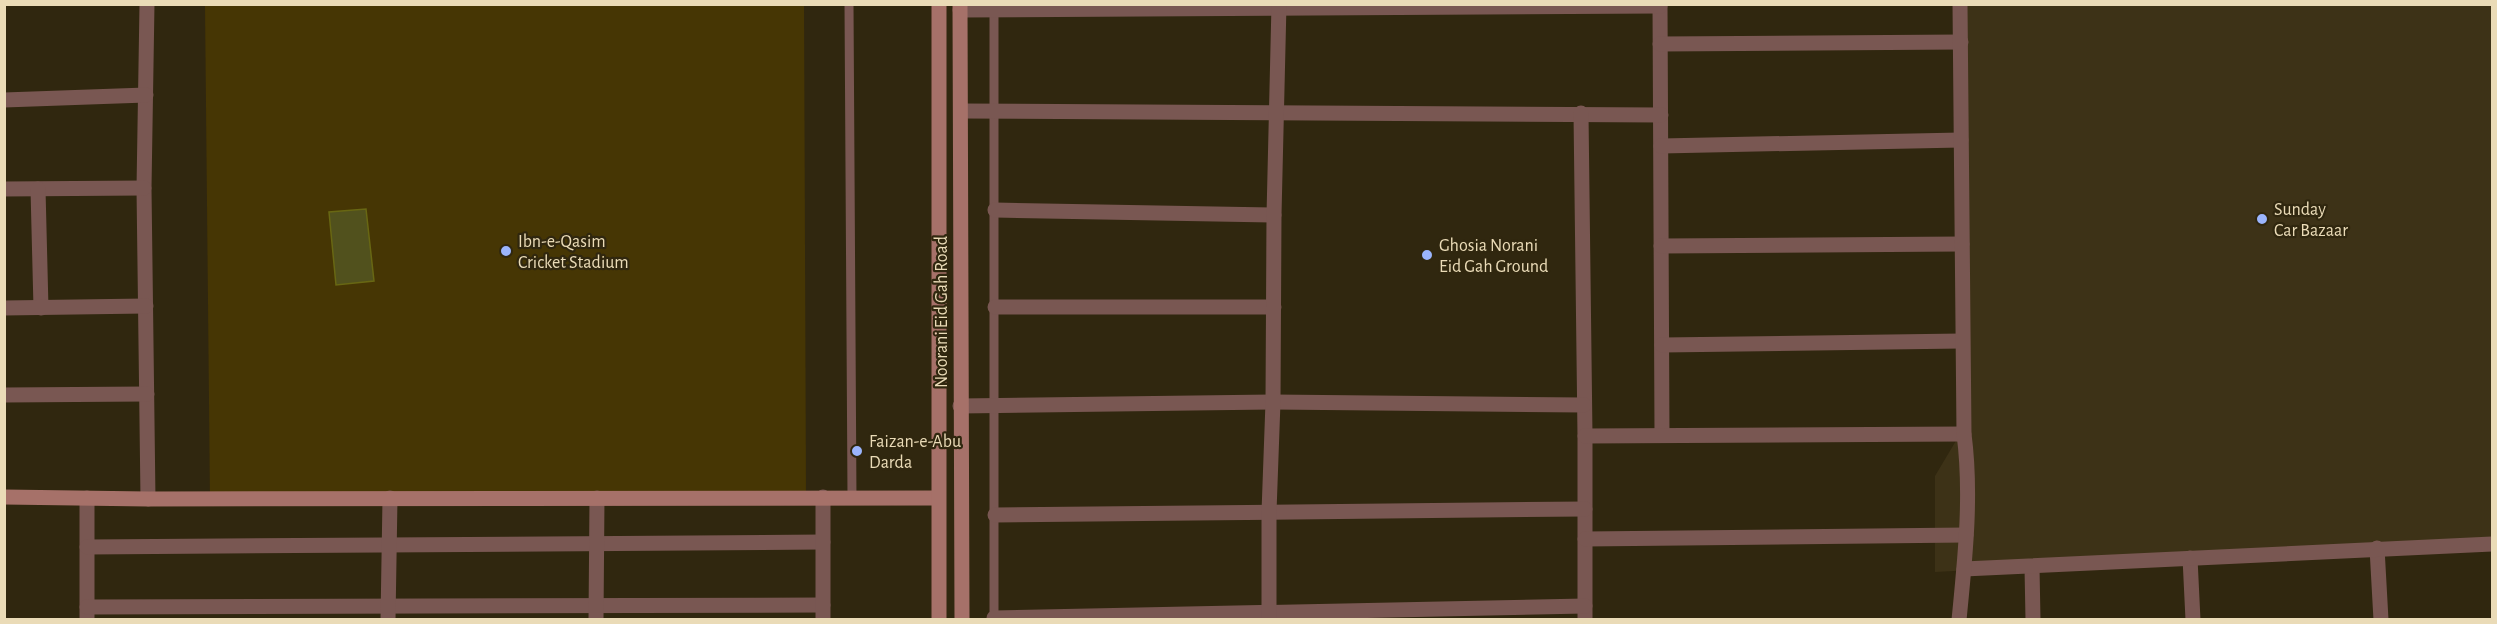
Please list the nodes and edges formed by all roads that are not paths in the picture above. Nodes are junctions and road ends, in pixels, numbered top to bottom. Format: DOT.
graph roads {
  1 [pos="147,4"];
  2 [pos="849,4"];
  3 [pos="939,4"];
  4 [pos="1960,4"];
  5 [pos="1660,5"];
  6 [pos="1279,6"];
  7 [pos="1384,6"];
  8 [pos="960,7"];
  9 [pos="994,7"];
  10 [pos="1961,42"];
  11 [pos="1660,44"];
  12 [pos="146,95"];
  13 [pos="4,100"];
  14 [pos="961,111"];
  15 [pos="995,112"];
  16 [pos="1581,113"];
  17 [pos="1276,114"];
  18 [pos="1660,115"];
  19 [pos="1961,140"];
  20 [pos="1661,146"];
  21 [pos="144,188"];
  22 [pos="4,189"];
  23 [pos="38,189"];
  24 [pos="995,210"];
  25 [pos="1274,215"];
  26 [pos="1962,244"];
  27 [pos="1661,246"];
  28 [pos="146,306"];
  29 [pos="995,307"];
  30 [pos="4,308"];
  31 [pos="40,308"];
  32 [pos="1274,308"];
  33 [pos="1962,341"];
  34 [pos="1662,345"];
  35 [pos="147,394"];
  36 [pos="4,395"];
  37 [pos="1273,402"];
  38 [pos="1584,405"];
  39 [pos="960,406"];
  40 [pos="995,406"];
  41 [pos="1964,434"];
  42 [pos="1662,435"];
  43 [pos="1585,436"];
  44 [pos="4,496"];
  45 [pos="823,497"];
  46 [pos="87,498"];
  47 [pos="390,498"];
  48 [pos="597,498"];
  49 [pos="852,498"];
  50 [pos="938,498"];
  51 [pos="148,499"];
  52 [pos="1585,509"];
  53 [pos="1269,512"];
  54 [pos="994,515"];
  55 [pos="1966,535"];
  56 [pos="1585,539"];
  57 [pos="823,542"];
  58 [pos="597,544"];
  59 [pos="2493,544"];
  60 [pos="389,545"];
  61 [pos="87,547"];
  62 [pos="2378,548"];
  63 [pos="2190,558"];
  64 [pos="2032,567"];
  65 [pos="1964,569"];
  66 [pos="596,612"];
  67 [pos="823,612"];
  68 [pos="87,613"];
  69 [pos="388,613"];
  70 [pos="1585,613"];
  71 [pos="1269,616"];
  72 [pos="994,619"];
  73 [pos="939,620"];
  74 [pos="962,620"];
  75 [pos="1959,620"];
  76 [pos="2032,620"];
  77 [pos="2193,620"];
  78 [pos="2381,620"];
  1 -- 12 [label="street"];
  2 -- 49 [label="lane"];
  3 -- 50 [label="main road, Noorani Eid Gah Road"];
  4 -- 10 [label="street"];
  5 -- 7 [label="street"];
  5 -- 11 [label="street"];
  6 -- 7 [label="street"];
  6 -- 9 [label="street"];
  6 -- 17 [label="street"];
  8 -- 9 [label="street"];
  8 -- 14 [label="main road, Noorani Eid Gah Road"];
  9 -- 15 [label="lane"];
  10 -- 11 [label="street"];
  10 -- 19 [label="street"];
  11 -- 18 [label="street"];
  12 -- 13 [label="street"];
  12 -- 21 [label="street"];
  14 -- 15 [label="street"];
  14 -- 39 [label="main road, Noorani Eid Gah Road"];
  15 -- 17 [label="street"];
  15 -- 24 [label="lane"];
  16 -- 17 [label="street"];
  16 -- 18 [label="street"];
  16 -- 38 [label="street"];
  17 -- 25 [label="street"];
  18 -- 20 [label="street"];
  19 -- 20 [label="street"];
  19 -- 26 [label="street"];
  20 -- 27 [label="street"];
  21 -- 23 [label="street"];
  21 -- 28 [label="street"];
  22 -- 23 [label="street"];
  23 -- 31 [label="street"];
  24 -- 25 [label="street"];
  24 -- 29 [label="lane"];
  25 -- 32 [label="street"];
  26 -- 27 [label="street"];
  26 -- 33 [label="street"];
  27 -- 34 [label="street"];
  28 -- 31 [label="street"];
  28 -- 35 [label="street"];
  29 -- 32 [label="street"];
  29 -- 40 [label="lane"];
  30 -- 31 [label="street"];
  32 -- 37 [label="street"];
  33 -- 34 [label="street"];
  33 -- 41 [label="street"];
  34 -- 42 [label="street"];
  35 -- 36 [label="street"];
  35 -- 51 [label="street"];
  37 -- 38 [label="street"];
  37 -- 40 [label="street"];
  37 -- 53 [label="street"];
  38 -- 43 [label="street"];
  39 -- 40 [label="street"];
  39 -- 74 [label="main road, Noorani Eid Gah Road"];
  40 -- 54 [label="lane"];
  41 -- 42 [label="street"];
  41 -- 55 [label="street"];
  42 -- 43 [label="street"];
  43 -- 52 [label="street"];
  44 -- 46 [label="main road"];
  45 -- 48 [label="main road"];
  45 -- 49 [label="main road"];
  45 -- 57 [label="street"];
  46 -- 51 [label="main road"];
  46 -- 61 [label="street"];
  47 -- 48 [label="main road"];
  47 -- 51 [label="main road"];
  47 -- 60 [label="street"];
  48 -- 58 [label="street"];
  49 -- 50 [label="main road"];
  50 -- 73 [label="main road, Noorani Eid Gah Road"];
  52 -- 53 [label="street"];
  52 -- 56 [label="street"];
  53 -- 54 [label="street"];
  53 -- 71 [label="street"];
  54 -- 72 [label="lane"];
  55 -- 56 [label="street"];
  55 -- 65 [label="street"];
  56 -- 70 [label="street"];
  57 -- 58 [label="street"];
  57 -- 67 [label="street"];
  58 -- 60 [label="street"];
  58 -- 66 [label="street"];
  59 -- 62 [label="street"];
  60 -- 61 [label="street"];
  60 -- 69 [label="street"];
  61 -- 68 [label="street"];
  62 -- 63 [label="street"];
  62 -- 78 [label="street"];
  63 -- 64 [label="street"];
  63 -- 77 [label="street"];
  64 -- 65 [label="street"];
  64 -- 76 [label="street"];
  65 -- 75 [label="street"];
  66 -- 67 [label="street"];
  66 -- 69 [label="street"];
  68 -- 69 [label="street"];
  70 -- 71 [label="street"];
  71 -- 72 [label="street"];
}
